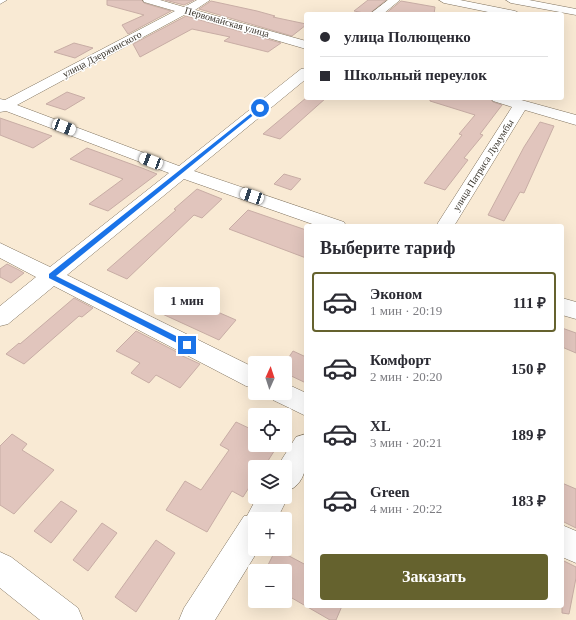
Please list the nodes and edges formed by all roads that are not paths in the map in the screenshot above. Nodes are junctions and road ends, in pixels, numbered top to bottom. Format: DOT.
graph roads {
  1 [pos="148,0"];
  2 [pos="205,0"];
  3 [pos="395,0"];
  4 [pos="444,0"];
  5 [pos="510,0"];
  6 [pos="185,10"];
  7 [pos="379,12"];
  8 [pos="505,12"];
  9 [pos="576,12"];
  10 [pos="304,44"];
  11 [pos="304,74"];
  12 [pos="506,100"];
  13 [pos="521,104"];
  14 [pos="2,105"];
  15 [pos="576,120"];
  16 [pos="180,172"];
  17 [pos="331,224"];
  18 [pos="446,224"];
  19 [pos="0,250"];
  20 [pos="52,276"];
  21 [pos="564,307"];
  22 [pos="576,311"];
  23 [pos="0,318"];
  24 [pos="248,375"];
  25 [pos="292,398"];
  26 [pos="304,404"];
  27 [pos="304,449"];
  28 [pos="292,468"];
  29 [pos="248,538"];
  30 [pos="564,541"];
  31 [pos="576,548"];
  32 [pos="0,568"];
  33 [pos="66,620"];
  34 [pos="196,620"];
  1 -- 6 [label="street, Первомайская улица"];
  2 -- 6 [label="street, улица Дзержинского"];
  3 -- 7 [label="street"];
  4 -- 8 [label="street"];
  5 -- 9 [label="street"];
  6 -- 10 [label="street, Первомайская улица"];
  6 -- 14 [label="street, улица Дзержинского"];
  11 -- 16 [label="street"];
  12 -- 13 [label="street"];
  13 -- 15 [label="street"];
  13 -- 18 [label="street, улица Патриса Лумумбы"];
  14 -- 16 [label="street"];
  16 -- 17 [label="street"];
  16 -- 20 [label="street"];
  19 -- 20 [label="street"];
  20 -- 23 [label="street"];
  20 -- 24 [label="street"];
  21 -- 22 [label="street"];
  25 -- 26 [label="street"];
  27 -- 28 [label="street"];
  29 -- 34 [label="street"];
  30 -- 31 [label="street"];
  32 -- 33 [label="street"];
}
